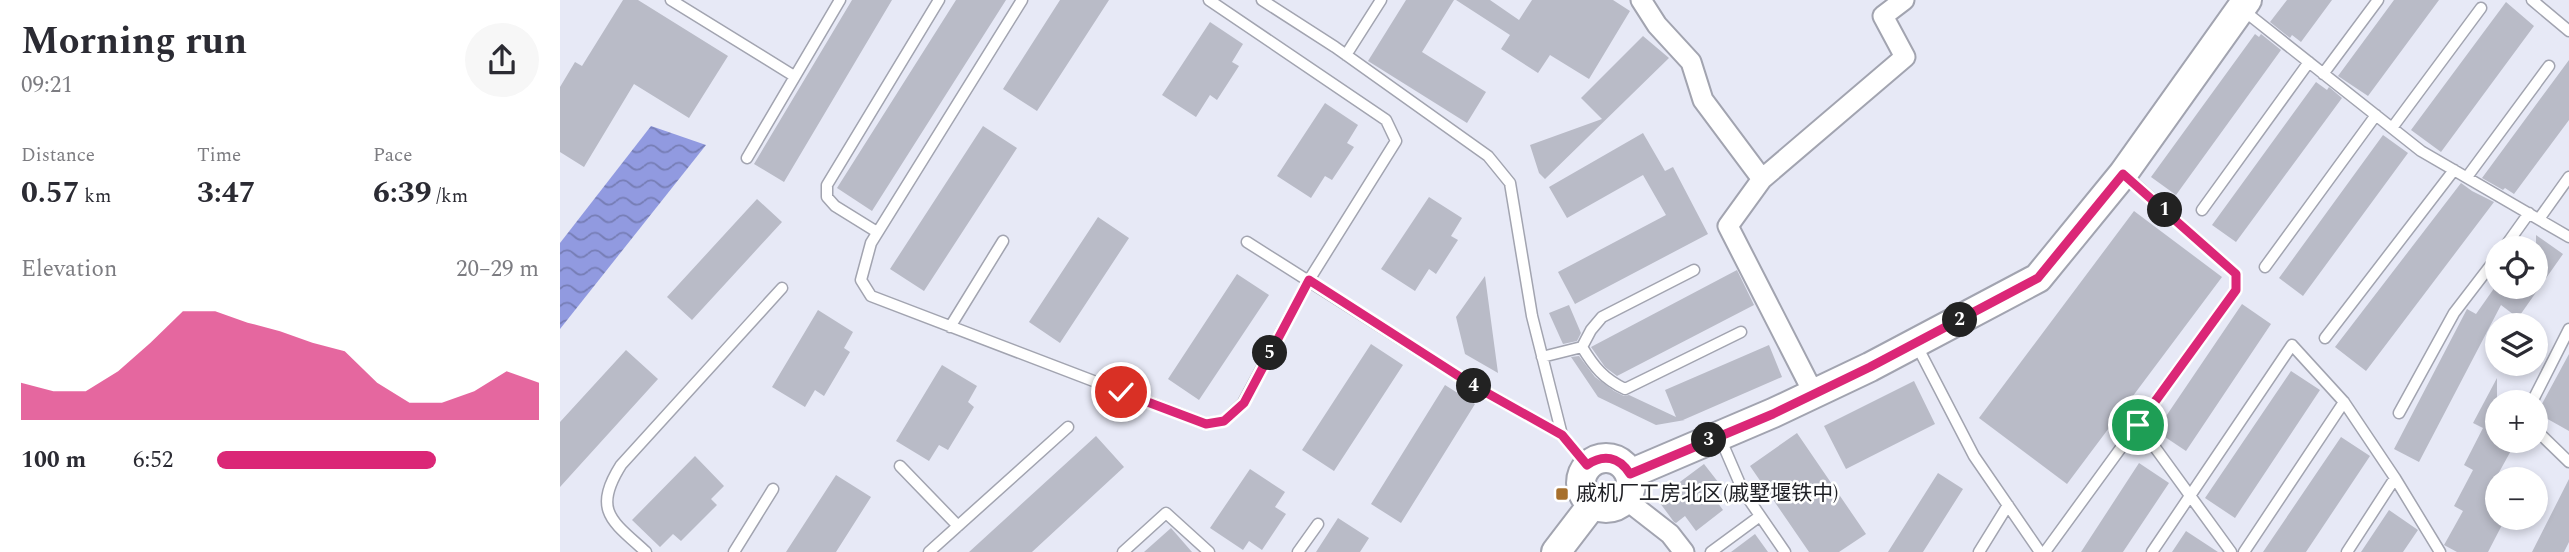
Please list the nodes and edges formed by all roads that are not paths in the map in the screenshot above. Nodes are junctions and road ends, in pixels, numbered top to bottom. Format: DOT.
graph roads {
  1 [pos="671,0"];
  2 [pos="840,0"];
  3 [pos="939,0"];
  4 [pos="1022,0"];
  5 [pos="1209,0"];
  6 [pos="1262,0"];
  7 [pos="1381,0"];
  8 [pos="1641,0"];
  9 [pos="1904,0"];
  10 [pos="2378,0"];
  11 [pos="2532,0"];
  12 [pos="2245,4"];
  13 [pos="2482,8"];
  14 [pos="2569,31"];
  15 [pos="1346,55"];
  16 [pos="2309,62"];
  17 [pos="2549,66"];
  18 [pos="2323,74"];
  19 [pos="794,76"];
  20 [pos="2376,115"];
  21 [pos="2392,128"];
  22 [pos="747,158"];
  23 [pos="2454,170"];
  24 [pos="2123,174"];
  25 [pos="2467,177"];
  26 [pos="2569,177"];
  27 [pos="1762,179"];
  28 [pos="2202,210"];
  29 [pos="2529,213"];
  30 [pos="2539,219"];
  31 [pos="877,232"];
  32 [pos="2513,236"];
  33 [pos="2569,237"];
  34 [pos="1003,241"];
  35 [pos="1247,242"];
  36 [pos="2265,267"];
  37 [pos="1693,270"];
  38 [pos="2485,273"];
  39 [pos="1309,280"];
  40 [pos="782,288"];
  41 [pos="950,327"];
  42 [pos="2569,329"];
  43 [pos="1741,332"];
  44 [pos="2325,338"];
  45 [pos="1916,343"];
  46 [pos="1582,346"];
  47 [pos="1542,357"];
  48 [pos="2538,390"];
  49 [pos="1814,394"];
  50 [pos="2344,402"];
  51 [pos="2399,413"];
  52 [pos="2138,425"];
  53 [pos="1068,428"];
  54 [pos="1562,435"];
  55 [pos="1719,436"];
  56 [pos="2548,442"];
  57 [pos="2569,462"];
  58 [pos="1587,465"];
  59 [pos="900,466"];
  60 [pos="2395,478"];
  61 [pos="1628,486"];
  62 [pos="773,489"];
  63 [pos="2190,496"];
  64 [pos="1592,505"];
  65 [pos="2008,505"];
  66 [pos="1760,516"];
  67 [pos="1318,524"];
  68 [pos="958,526"];
  69 [pos="646,552"];
  70 [pos="734,552"];
  71 [pos="929,552"];
  72 [pos="1123,552"];
  73 [pos="1209,552"];
  74 [pos="1298,552"];
  75 [pos="1556,552"];
  76 [pos="1684,552"];
  77 [pos="1711,552"];
  78 [pos="1785,552"];
  79 [pos="1979,552"];
  80 [pos="2042,552"];
  81 [pos="2152,552"];
  82 [pos="2231,552"];
  83 [pos="2244,552"];
  84 [pos="2347,552"];
  85 [pos="2440,552"];
  1 -- 19 [label="lane"];
  2 -- 19 [label="lane"];
  3 -- 31 [label="lane"];
  4 -- 31 [label="lane"];
  5 -- 39 [label="lane"];
  6 -- 15 [label="lane"];
  7 -- 15 [label="lane"];
  8 -- 27 [label="street"];
  9 -- 27 [label="street"];
  10 -- 18 [label="lane"];
  11 -- 14 [label="lane"];
  12 -- 16 [label="lane"];
  12 -- 24 [label="street"];
  13 -- 21 [label="lane"];
  15 -- 47 [label="lane"];
  16 -- 18 [label="lane"];
  16 -- 28 [label="lane"];
  17 -- 25 [label="lane"];
  18 -- 20 [label="lane"];
  19 -- 22 [label="lane"];
  20 -- 21 [label="lane"];
  20 -- 36 [label="lane"];
  21 -- 23 [label="lane"];
  23 -- 25 [label="lane"];
  23 -- 44 [label="lane"];
  24 -- 45 [label="street"];
  24 -- 52 [label="lane"];
  25 -- 29 [label="lane"];
  26 -- 30 [label="lane"];
  27 -- 49 [label="street"];
  29 -- 30 [label="lane"];
  29 -- 32 [label="lane"];
  30 -- 33 [label="lane"];
  31 -- 41 [label="lane"];
  34 -- 41 [label="lane"];
  35 -- 39 [label="lane"];
  37 -- 46 [label="lane"];
  38 -- 51 [label="lane"];
  39 -- 41 [label="lane"];
  39 -- 54 [label="lane"];
  40 -- 69 [label="lane"];
  42 -- 48 [label="lane"];
  43 -- 46 [label="lane"];
  45 -- 49 [label="street"];
  45 -- 65 [label="lane"];
  46 -- 47 [label="lane"];
  47 -- 54 [label="lane"];
  49 -- 55 [label="street"];
  50 -- 60 [label="lane"];
  50 -- 63 [label="lane"];
  50 -- 83 [label="lane"];
  52 -- 63 [label="lane"];
  52 -- 80 [label="lane"];
  53 -- 68 [label="lane"];
  54 -- 58 [label="lane"];
  55 -- 61 [label="street"];
  55 -- 66 [label="lane"];
  56 -- 57 [label="lane"];
  58 -- 61 [label="street"];
  58 -- 64 [label="street"];
  59 -- 68 [label="lane"];
  60 -- 84 [label="lane"];
  60 -- 85 [label="lane"];
  61 -- 64 [label="street"];
  61 -- 76 [label="street"];
  62 -- 70 [label="lane"];
  63 -- 81 [label="lane"];
  63 -- 82 [label="lane"];
  64 -- 75 [label="street"];
  65 -- 79 [label="lane"];
  65 -- 80 [label="lane"];
  66 -- 77 [label="lane"];
  66 -- 78 [label="lane"];
  67 -- 74 [label="lane"];
  68 -- 71 [label="lane"];
  72 -- 73 [label="lane"];
}
